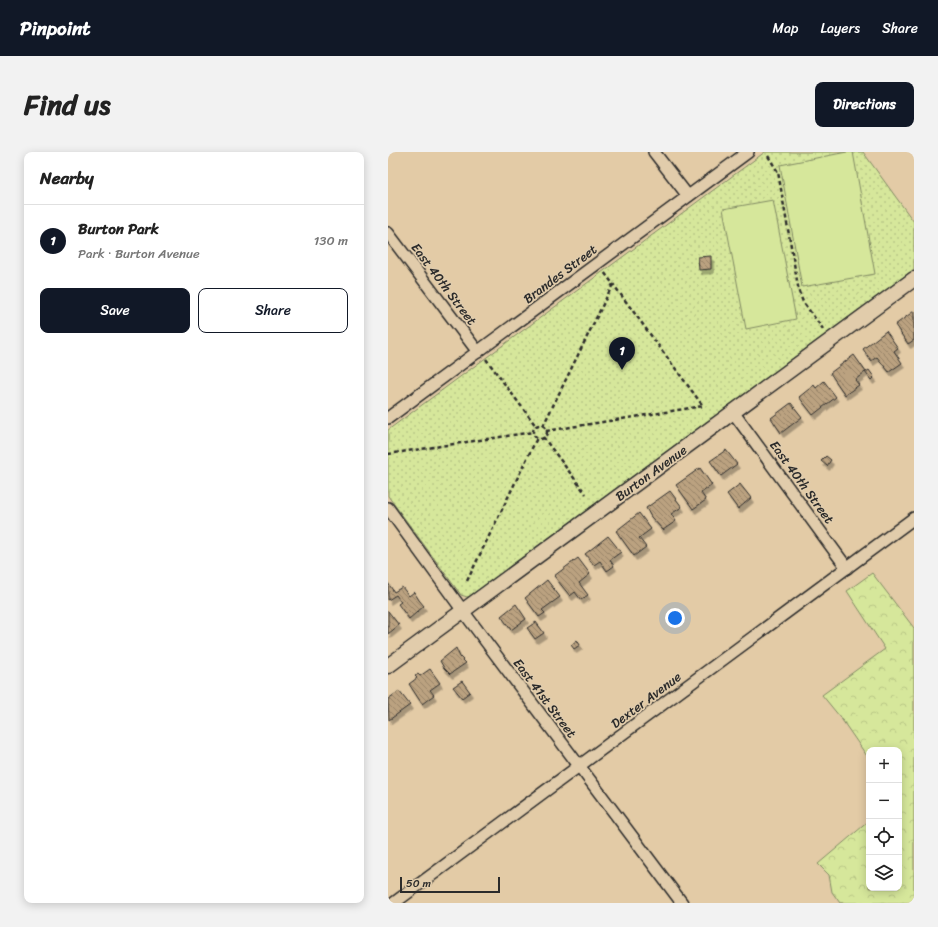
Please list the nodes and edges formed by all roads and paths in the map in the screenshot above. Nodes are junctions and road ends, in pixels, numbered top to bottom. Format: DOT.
graph roads {
  1 [pos="654,152"];
  2 [pos="748,152"];
  3 [pos="768,156"];
  4 [pos="688,196"];
  5 [pos="388,233"];
  6 [pos="604,271"];
  7 [pos="914,279"];
  8 [pos="613,284"];
  9 [pos="824,330"];
  10 [pos="482,355"];
  11 [pos="733,412"];
  12 [pos="388,418"];
  13 [pos="536,426"];
  14 [pos="543,426"];
  15 [pos="546,430"];
  16 [pos="533,432"];
  17 [pos="543,437"];
  18 [pos="537,438"];
  19 [pos="388,454"];
  20 [pos="586,494"];
  21 [pos="388,508"];
  22 [pos="914,518"];
  23 [pos="847,568"];
  24 [pos="467,581"];
  25 [pos="463,612"];
  26 [pos="388,666"];
  27 [pos="579,767"];
  28 [pos="394,903"];
  29 [pos="682,903"];
  1 -- 4 [label="street"];
  2 -- 4 [label="street, Brandes Street"];
  3 -- 9 [label="path"];
  4 -- 10 [label="street, Brandes Street"];
  5 -- 10 [label="street, East 40th Street"];
  6 -- 8 [label="path"];
  7 -- 11 [label="street, Burton Avenue"];
  8 -- 14 [label="path"];
  8 -- 15 [label="path"];
  10 -- 12 [label="street, Brandes Street"];
  10 -- 13 [label="path"];
  11 -- 23 [label="street, East 40th Street"];
  11 -- 25 [label="street, Burton Avenue"];
  13 -- 14 [label="path"];
  13 -- 16 [label="path"];
  14 -- 15 [label="path"];
  15 -- 17 [label="path"];
  16 -- 18 [label="path"];
  16 -- 19 [label="path"];
  17 -- 18 [label="path"];
  17 -- 20 [label="path"];
  18 -- 24 [label="path"];
  21 -- 25 [label="street, East 41st Street"];
  22 -- 23 [label="street, Dexter Avenue"];
  23 -- 27 [label="street, Dexter Avenue"];
  25 -- 26 [label="street, Burton Avenue"];
  25 -- 27 [label="street, East 41st Street"];
  27 -- 28 [label="street, Dexter Avenue"];
  27 -- 29 [label="street, East 41st Street"];
}
